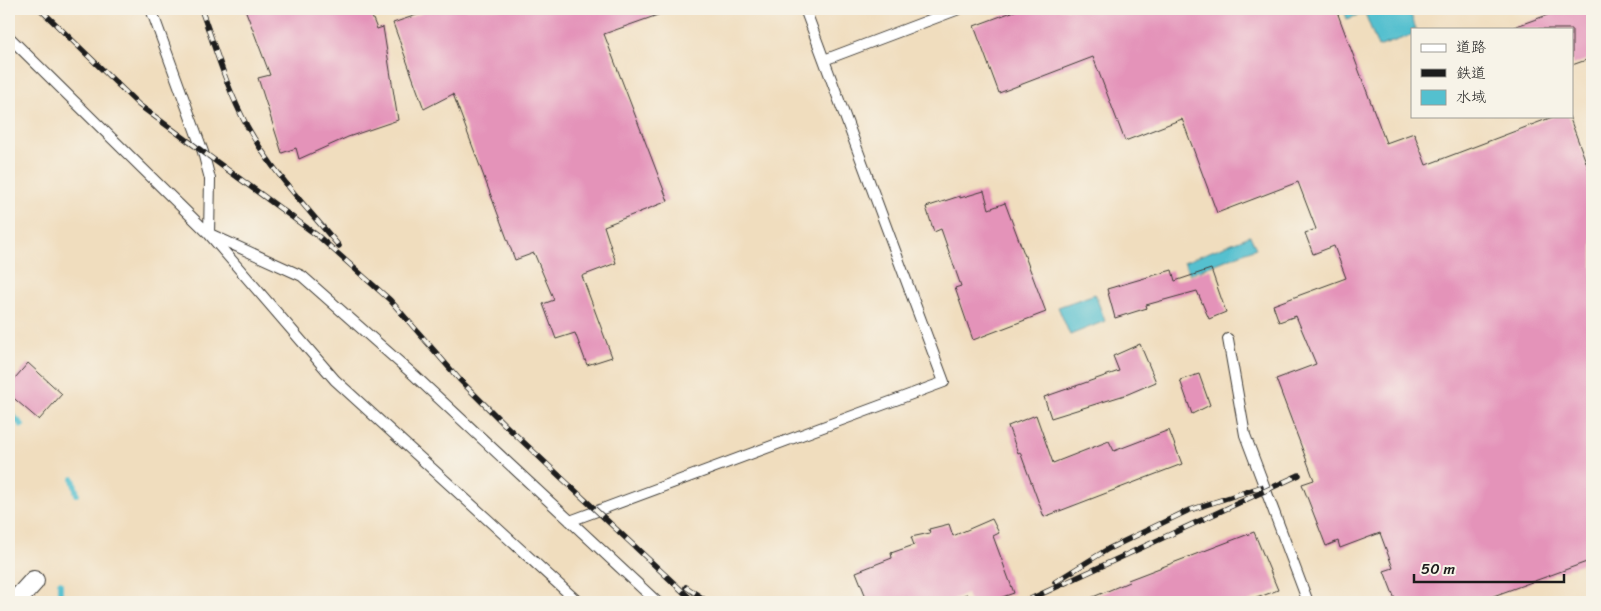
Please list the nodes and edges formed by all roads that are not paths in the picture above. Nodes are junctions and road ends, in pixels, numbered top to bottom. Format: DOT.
graph roads {
  1 [pos="151,9"];
  2 [pos="805,9"];
  3 [pos="960,9"];
  4 [pos="9,37"];
  5 [pos="824,60"];
  6 [pos="209,234"];
  7 [pos="1228,339"];
  8 [pos="570,521"];
  9 [pos="34,581"];
  10 [pos="15,602"];
  11 [pos="578,602"];
  12 [pos="657,602"];
  13 [pos="1308,602"];
  1 -- 6 [label="lane"];
  2 -- 5 [label="lane"];
  3 -- 5 [label="lane"];
  4 -- 6 [label="lane"];
  5 -- 8 [label="lane"];
  6 -- 8 [label="lane"];
  6 -- 11 [label="lane"];
  7 -- 13 [label="lane"];
  8 -- 12 [label="lane"];
  9 -- 10 [label="street"];
}
